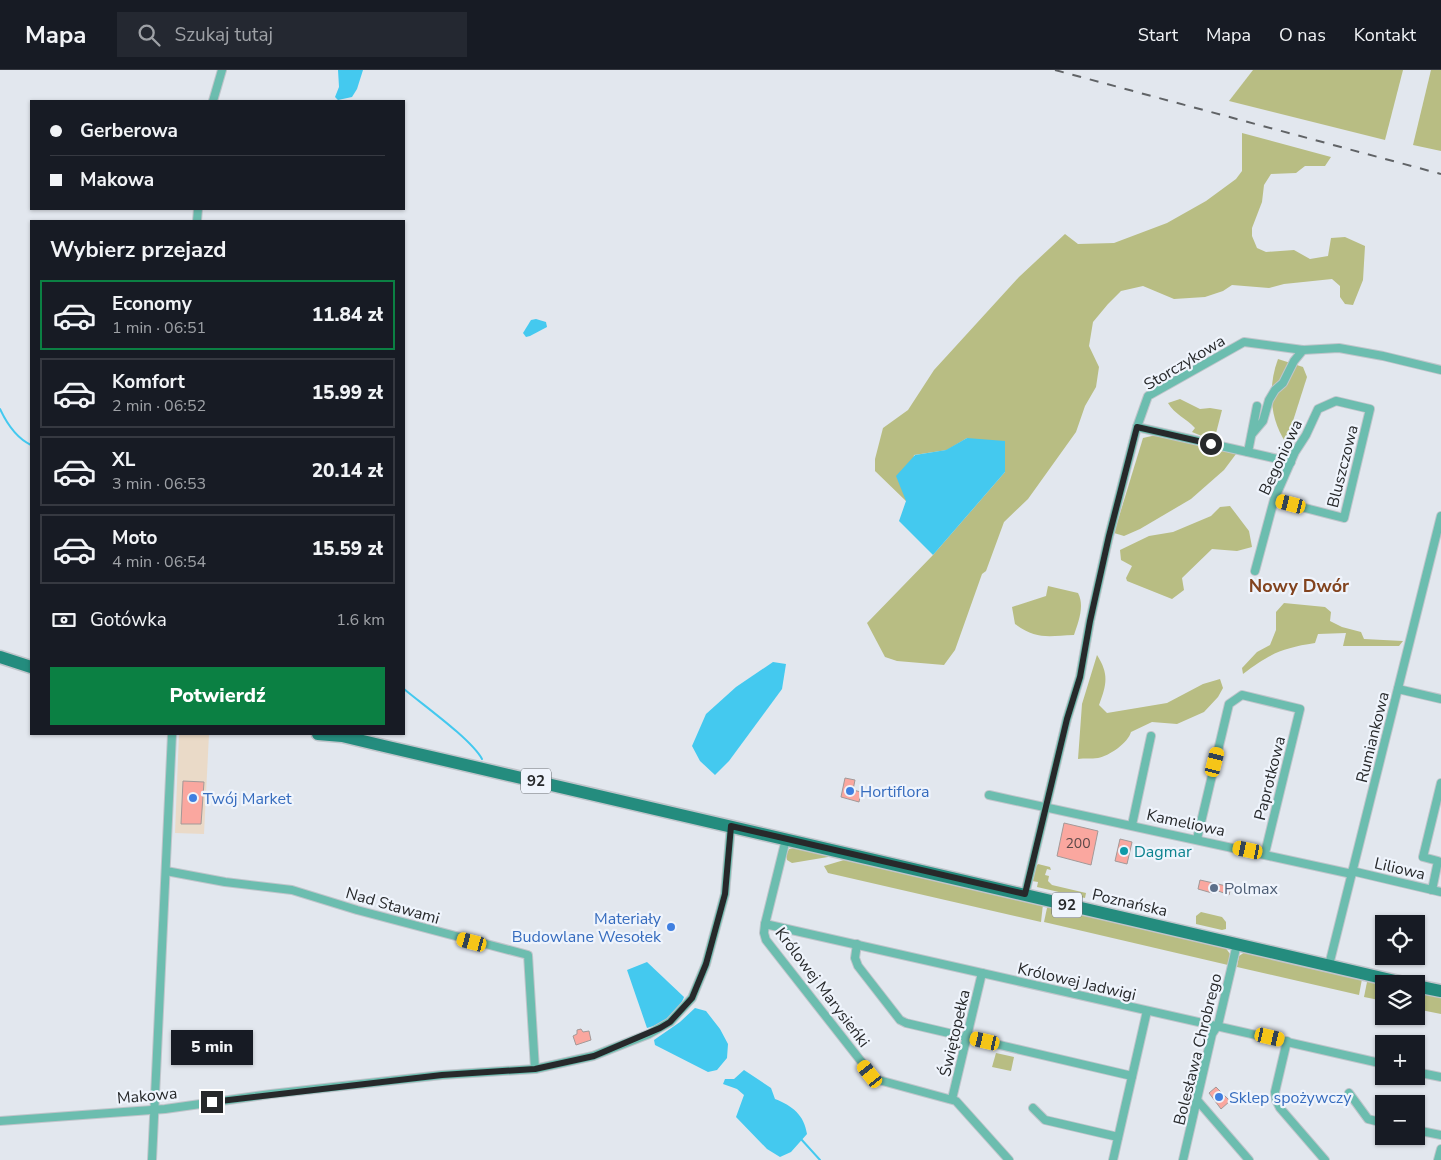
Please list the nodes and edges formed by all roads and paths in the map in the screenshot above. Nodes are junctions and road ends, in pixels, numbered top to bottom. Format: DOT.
graph roads {
  1 [pos="222,70"];
  2 [pos="213,100"];
  3 [pos="1303,350"];
  4 [pos="1441,370"];
  5 [pos="1257,406"];
  6 [pos="1370,409"];
  7 [pos="1137,427"];
  8 [pos="1252,434"];
  9 [pos="1248,452"];
  10 [pos="1291,462"];
  11 [pos="1274,500"];
  12 [pos="1441,516"];
  13 [pos="1255,571"];
  14 [pos="0,657"];
  15 [pos="18,661"];
  16 [pos="30,661"];
  17 [pos="30,667"];
  18 [pos="1398,689"];
  19 [pos="1441,699"];
  20 [pos="172,735"];
  21 [pos="339,735"];
  22 [pos="1151,736"];
  23 [pos="1441,782"];
  24 [pos="989,795"];
  25 [pos="1047,807"];
  26 [pos="1132,825"];
  27 [pos="731,826"];
  28 [pos="786,839"];
  29 [pos="1197,839"];
  30 [pos="1265,853"];
  31 [pos="166,871"];
  32 [pos="1352,872"];
  33 [pos="1432,890"];
  34 [pos="1441,892"];
  35 [pos="1025,894"];
  36 [pos="765,924"];
  37 [pos="857,944"];
  38 [pos="1237,944"];
  39 [pos="1329,965"];
  40 [pos="982,974"];
  41 [pos="1375,976"];
  42 [pos="1425,988"];
  43 [pos="1441,991"];
  44 [pos="1147,1012"];
  45 [pos="1218,1026"];
  46 [pos="967,1037"];
  47 [pos="1287,1041"];
  48 [pos="1375,1062"];
  49 [pos="535,1069"];
  50 [pos="1425,1074"];
  51 [pos="1132,1076"];
  52 [pos="1441,1077"];
  53 [pos="1349,1094"];
  54 [pos="952,1099"];
  55 [pos="1197,1100"];
  56 [pos="1033,1108"];
  57 [pos="155,1109"];
  58 [pos="0,1121"];
  59 [pos="1375,1121"];
  60 [pos="1425,1132"];
  61 [pos="1441,1135"];
  62 [pos="1118,1137"];
  63 [pos="1441,1149"];
  64 [pos="152,1160"];
  65 [pos="1009,1160"];
  66 [pos="1113,1160"];
  67 [pos="1183,1160"];
  68 [pos="1249,1160"];
  69 [pos="1325,1160"];
  70 [pos="1438,1160"];
  1 -- 2 [label="street"];
  3 -- 4 [label="street, Storczykowa"];
  3 -- 7 [label="street, Storczykowa"];
  3 -- 8 [label="street"];
  5 -- 8 [label="street"];
  6 -- 10 [label="street, Begoniowa"];
  6 -- 11 [label="street, Bluszczowa"];
  7 -- 9 [label="street"];
  7 -- 25 [label="street, Storczykowa"];
  8 -- 9 [label="street"];
  9 -- 10 [label="street"];
  10 -- 11 [label="street, Begoniowa"];
  11 -- 13 [label="street, Begoniowa"];
  12 -- 18 [label="street, Rumiankowa"];
  14 -- 15 [label="main road"];
  15 -- 16 [label="main road"];
  15 -- 17 [label="main road"];
  18 -- 19 [label="street"];
  18 -- 32 [label="street, Rumiankowa"];
  20 -- 31 [label="street"];
  21 -- 27 [label="main road, 92"];
  22 -- 26 [label="street, Kameliowa"];
  23 -- 33 [label="street"];
  24 -- 25 [label="street, Kameliowa"];
  25 -- 26 [label="street, Kameliowa"];
  25 -- 35 [label="street, Storczykowa"];
  26 -- 29 [label="street, Kameliowa"];
  27 -- 28 [label="main road, 92"];
  27 -- 49 [label="street, Makowa"];
  28 -- 35 [label="main road, Poznańska / 92"];
  28 -- 36 [label="street"];
  29 -- 30 [label="street, Kameliowa"];
  29 -- 30 [label="street, Paprotkowa"];
  30 -- 32 [label="street, Kameliowa"];
  31 -- 49 [label="street, Nad Stawami"];
  31 -- 57 [label="street"];
  32 -- 33 [label="street, Liliowa"];
  32 -- 39 [label="street, Rumiankowa"];
  33 -- 34 [label="street, Liliowa"];
  35 -- 38 [label="main road, Poznańska / 92"];
  36 -- 37 [label="street, Królowej Jadwigi"];
  36 -- 54 [label="street, Królowej Marysieńki"];
  37 -- 40 [label="street, Królowej Jadwigi"];
  37 -- 46 [label="street"];
  38 -- 39 [label="main road, Poznańska / 92"];
  38 -- 45 [label="street, Bolesława Chrobrego"];
  39 -- 41 [label="main road, Poznańska / 92"];
  40 -- 44 [label="street, Królowej Jadwigi"];
  40 -- 46 [label="street, Świętopełka"];
  42 -- 43 [label="main road"];
  44 -- 45 [label="street, Królowej Jadwigi"];
  44 -- 51 [label="street"];
  45 -- 47 [label="street, Królowej Jadwigi"];
  45 -- 55 [label="street, Bolesława Chrobrego"];
  46 -- 51 [label="street"];
  46 -- 54 [label="street, Świętopełka"];
  47 -- 48 [label="street, Królowej Jadwigi"];
  47 -- 69 [label="street"];
  49 -- 57 [label="street, Makowa"];
  50 -- 52 [label="street"];
  51 -- 62 [label="street"];
  53 -- 59 [label="street"];
  54 -- 65 [label="street, Królowej Marysieńki"];
  55 -- 67 [label="street, Bolesława Chrobrego"];
  55 -- 68 [label="street"];
  56 -- 62 [label="street"];
  57 -- 58 [label="street, Makowa"];
  57 -- 64 [label="street"];
  60 -- 61 [label="street"];
  62 -- 66 [label="street"];
  63 -- 70 [label="street"];
}
